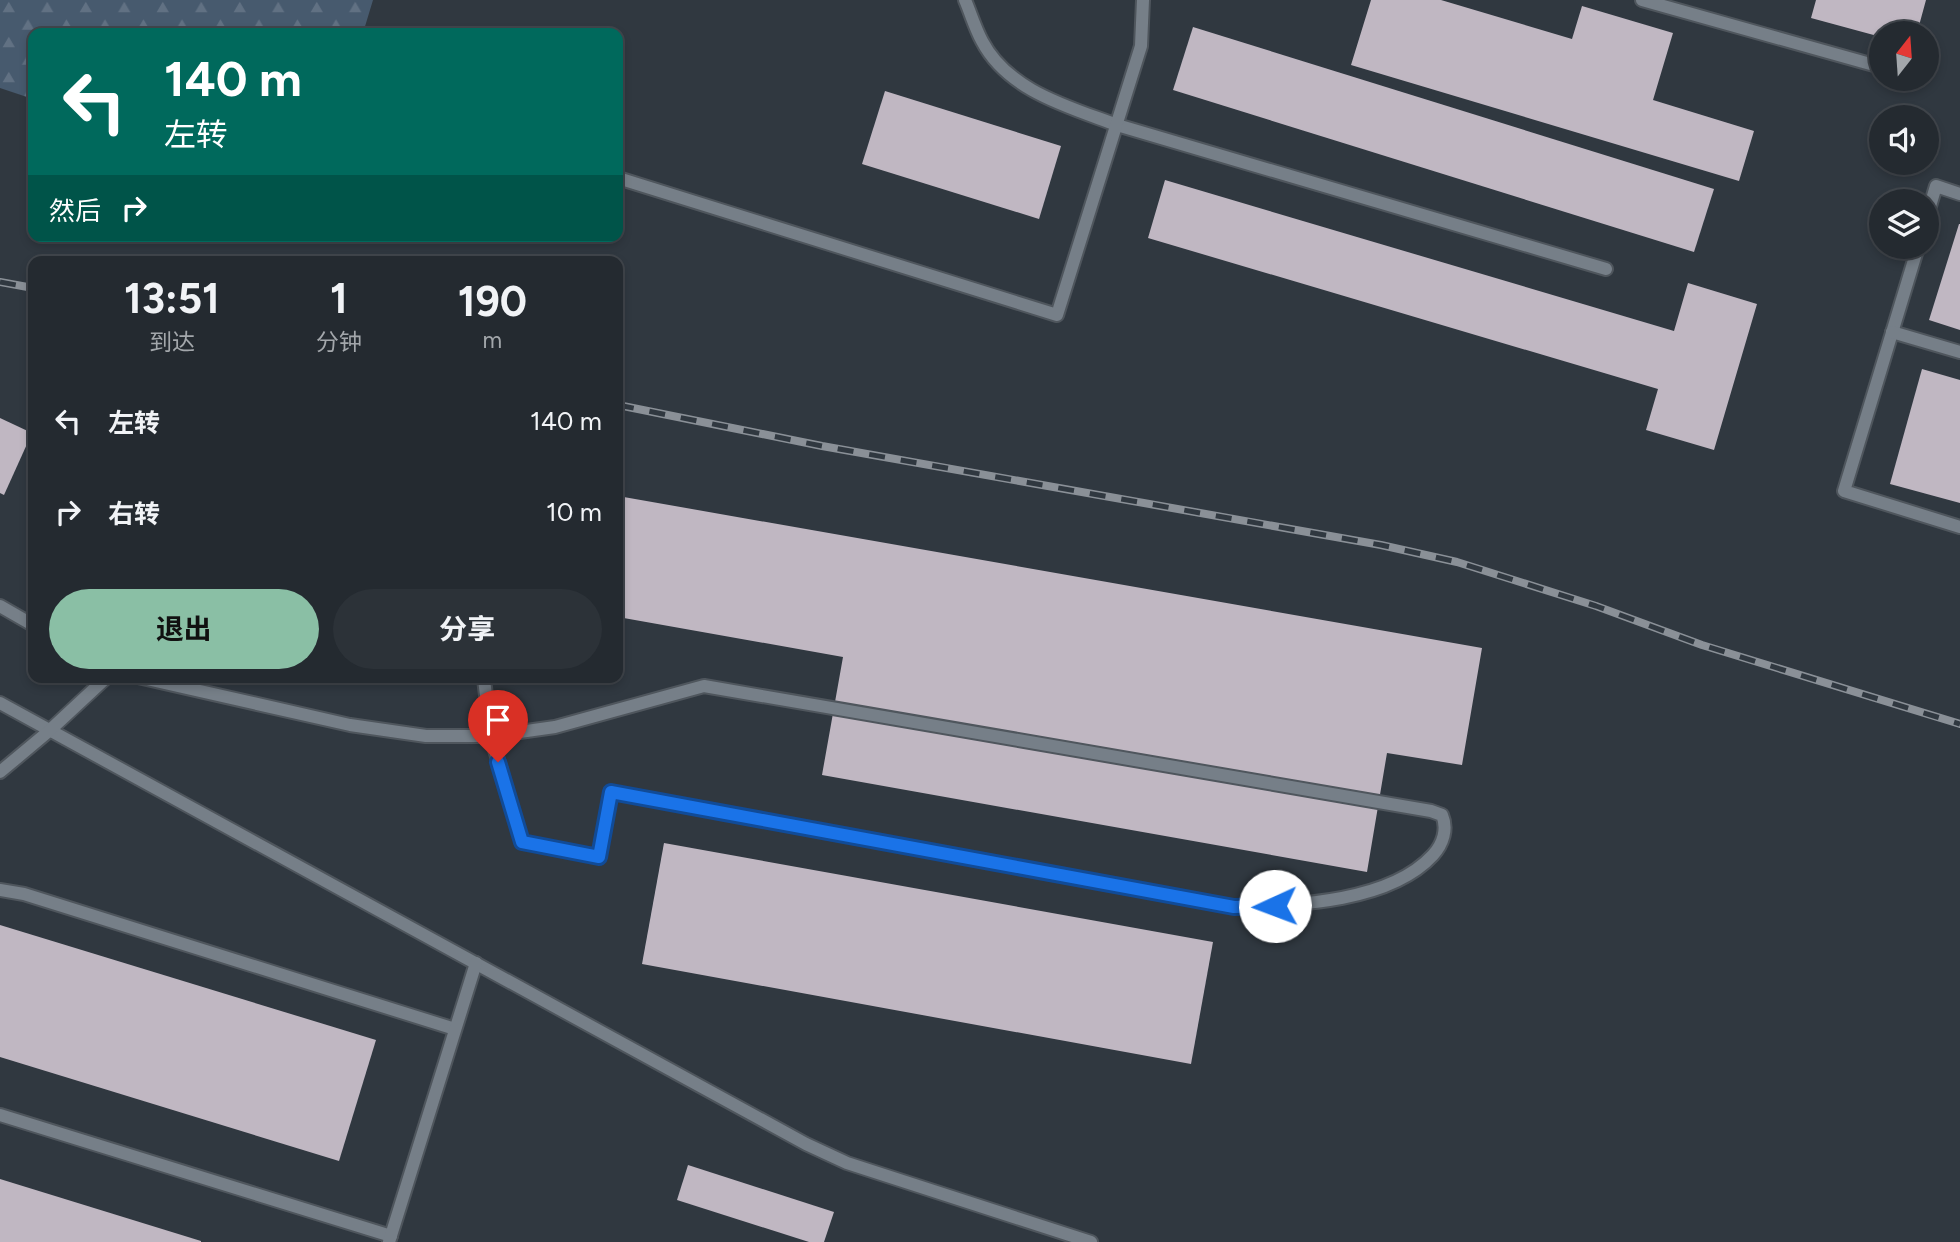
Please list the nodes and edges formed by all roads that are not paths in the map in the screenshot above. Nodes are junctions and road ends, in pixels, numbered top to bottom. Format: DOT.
graph roads {
  1 [pos="965,0"];
  2 [pos="971,0"];
  3 [pos="1143,0"];
  4 [pos="1643,0"];
  5 [pos="1869,64"];
  6 [pos="1117,125"];
  7 [pos="623,180"];
  8 [pos="1935,189"];
  9 [pos="1960,194"];
  10 [pos="1914,259"];
  11 [pos="1606,269"];
  12 [pos="1892,332"];
  13 [pos="1960,352"];
  14 [pos="1960,527"];
  15 [pos="0,606"];
  16 [pos="28,622"];
  17 [pos="101,683"];
  18 [pos="164,683"];
  19 [pos="484,683"];
  20 [pos="0,703"];
  21 [pos="49,731"];
  22 [pos="491,736"];
  23 [pos="0,772"];
  24 [pos="0,890"];
  25 [pos="476,963"];
  26 [pos="455,1029"];
  27 [pos="0,1115"];
  28 [pos="390,1239"];
  29 [pos="1091,1242"];
  1 -- 2 [label="lane"];
  1 -- 6 [label="lane"];
  3 -- 6 [label="lane"];
  4 -- 5 [label="lane"];
  6 -- 7 [label="lane"];
  6 -- 11 [label="lane"];
  8 -- 9 [label="lane"];
  10 -- 12 [label="lane"];
  12 -- 13 [label="lane"];
  12 -- 14 [label="lane"];
  15 -- 16 [label="lane"];
  17 -- 21 [label="lane"];
  18 -- 22 [label="lane"];
  19 -- 22 [label="lane"];
  20 -- 21 [label="lane"];
  21 -- 23 [label="lane"];
  21 -- 25 [label="lane"];
  22 -- 22 [label="lane"];
  24 -- 26 [label="lane"];
  25 -- 26 [label="lane"];
  25 -- 29 [label="lane"];
  26 -- 28 [label="lane"];
  27 -- 28 [label="lane"];
}
